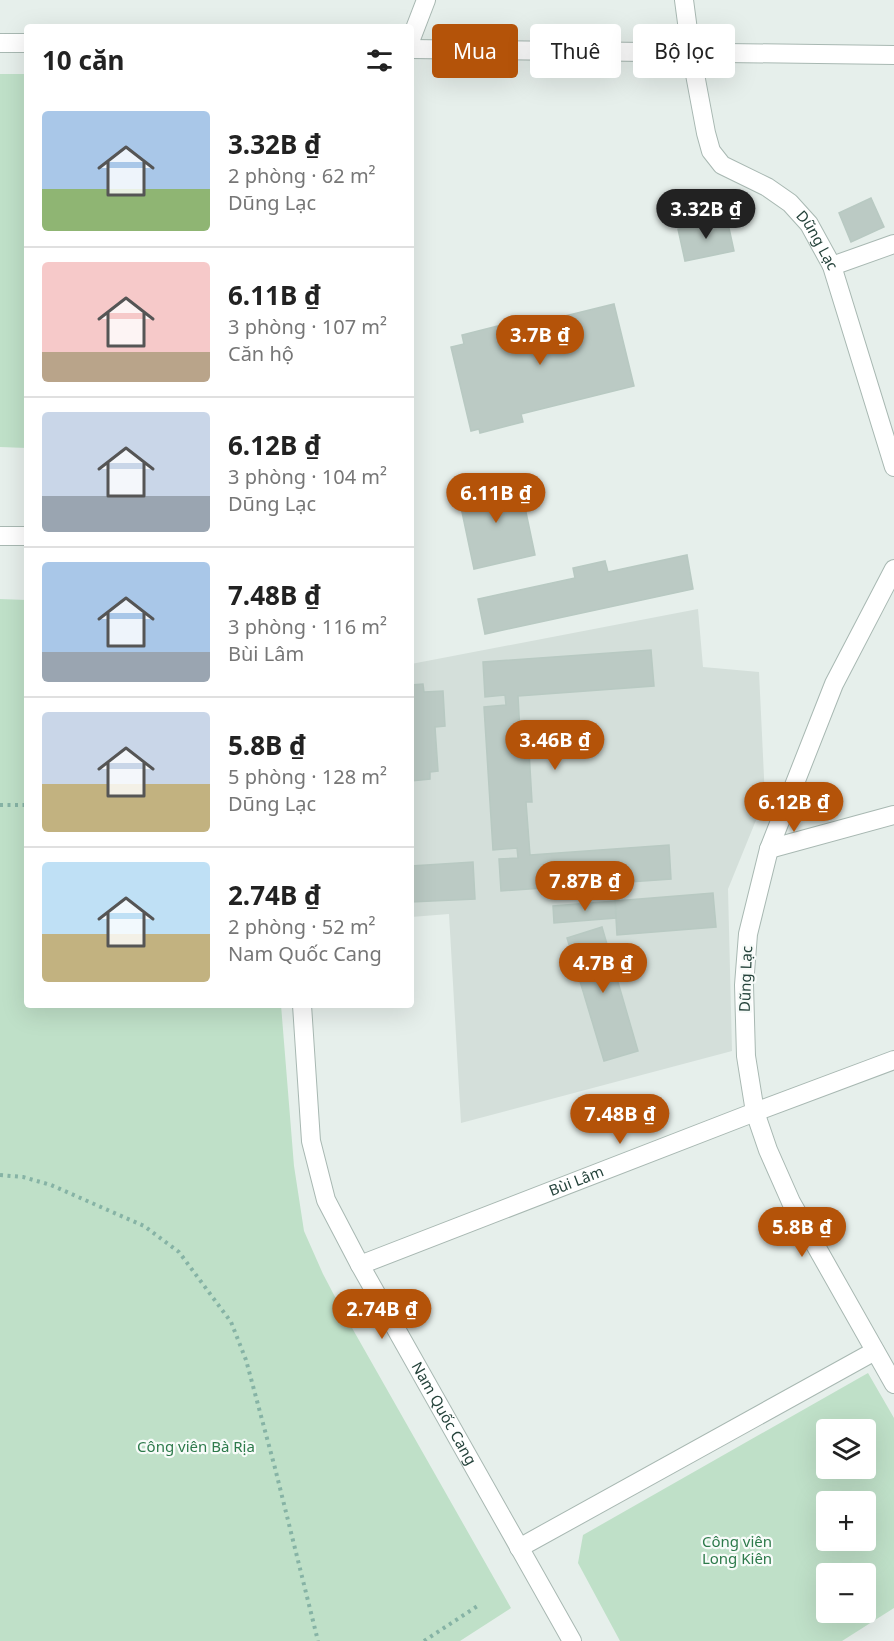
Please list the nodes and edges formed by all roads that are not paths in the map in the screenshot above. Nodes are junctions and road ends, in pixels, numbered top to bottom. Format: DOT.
graph roads {
  1 [pos="426,0"];
  2 [pos="684,0"];
  3 [pos="687,24"];
  4 [pos="414,31"];
  5 [pos="0,43"];
  6 [pos="24,43"];
  7 [pos="414,49"];
  8 [pos="633,52"];
  9 [pos="735,53"];
  10 [pos="894,55"];
  11 [pos="696,78"];
  12 [pos="894,244"];
  13 [pos="832,266"];
  14 [pos="894,467"];
  15 [pos="0,536"];
  16 [pos="24,536"];
  17 [pos="894,569"];
  18 [pos="887,594"];
  19 [pos="894,815"];
  20 [pos="769,849"];
  21 [pos="302,1008"];
  22 [pos="894,1060"];
  23 [pos="755,1112"];
  24 [pos="360,1264"];
  25 [pos="875,1351"];
  26 [pos="894,1384"];
  27 [pos="519,1548"];
  28 [pos="572,1641"];
  1 -- 4 [label="street"];
  2 -- 3 [label="street, Dũng Lạc"];
  5 -- 6 [label="street"];
  7 -- 8 [label="street"];
  9 -- 10 [label="street"];
  11 -- 13 [label="street, Dũng Lạc"];
  12 -- 13 [label="street"];
  13 -- 14 [label="street, Dũng Lạc"];
  15 -- 16 [label="street"];
  17 -- 18 [label="street, Dũng Lạc"];
  18 -- 20 [label="street, Dũng Lạc"];
  19 -- 20 [label="street"];
  20 -- 23 [label="street, Dũng Lạc"];
  21 -- 24 [label="street, Nam Quốc Cang"];
  22 -- 23 [label="street, Bùi Lâm"];
  23 -- 24 [label="street, Bùi Lâm"];
  23 -- 25 [label="street, Dũng Lạc"];
  24 -- 27 [label="street, Nam Quốc Cang"];
  25 -- 26 [label="street, Dũng Lạc"];
  25 -- 27 [label="street"];
  27 -- 28 [label="street, Nam Quốc Cang"];
}
